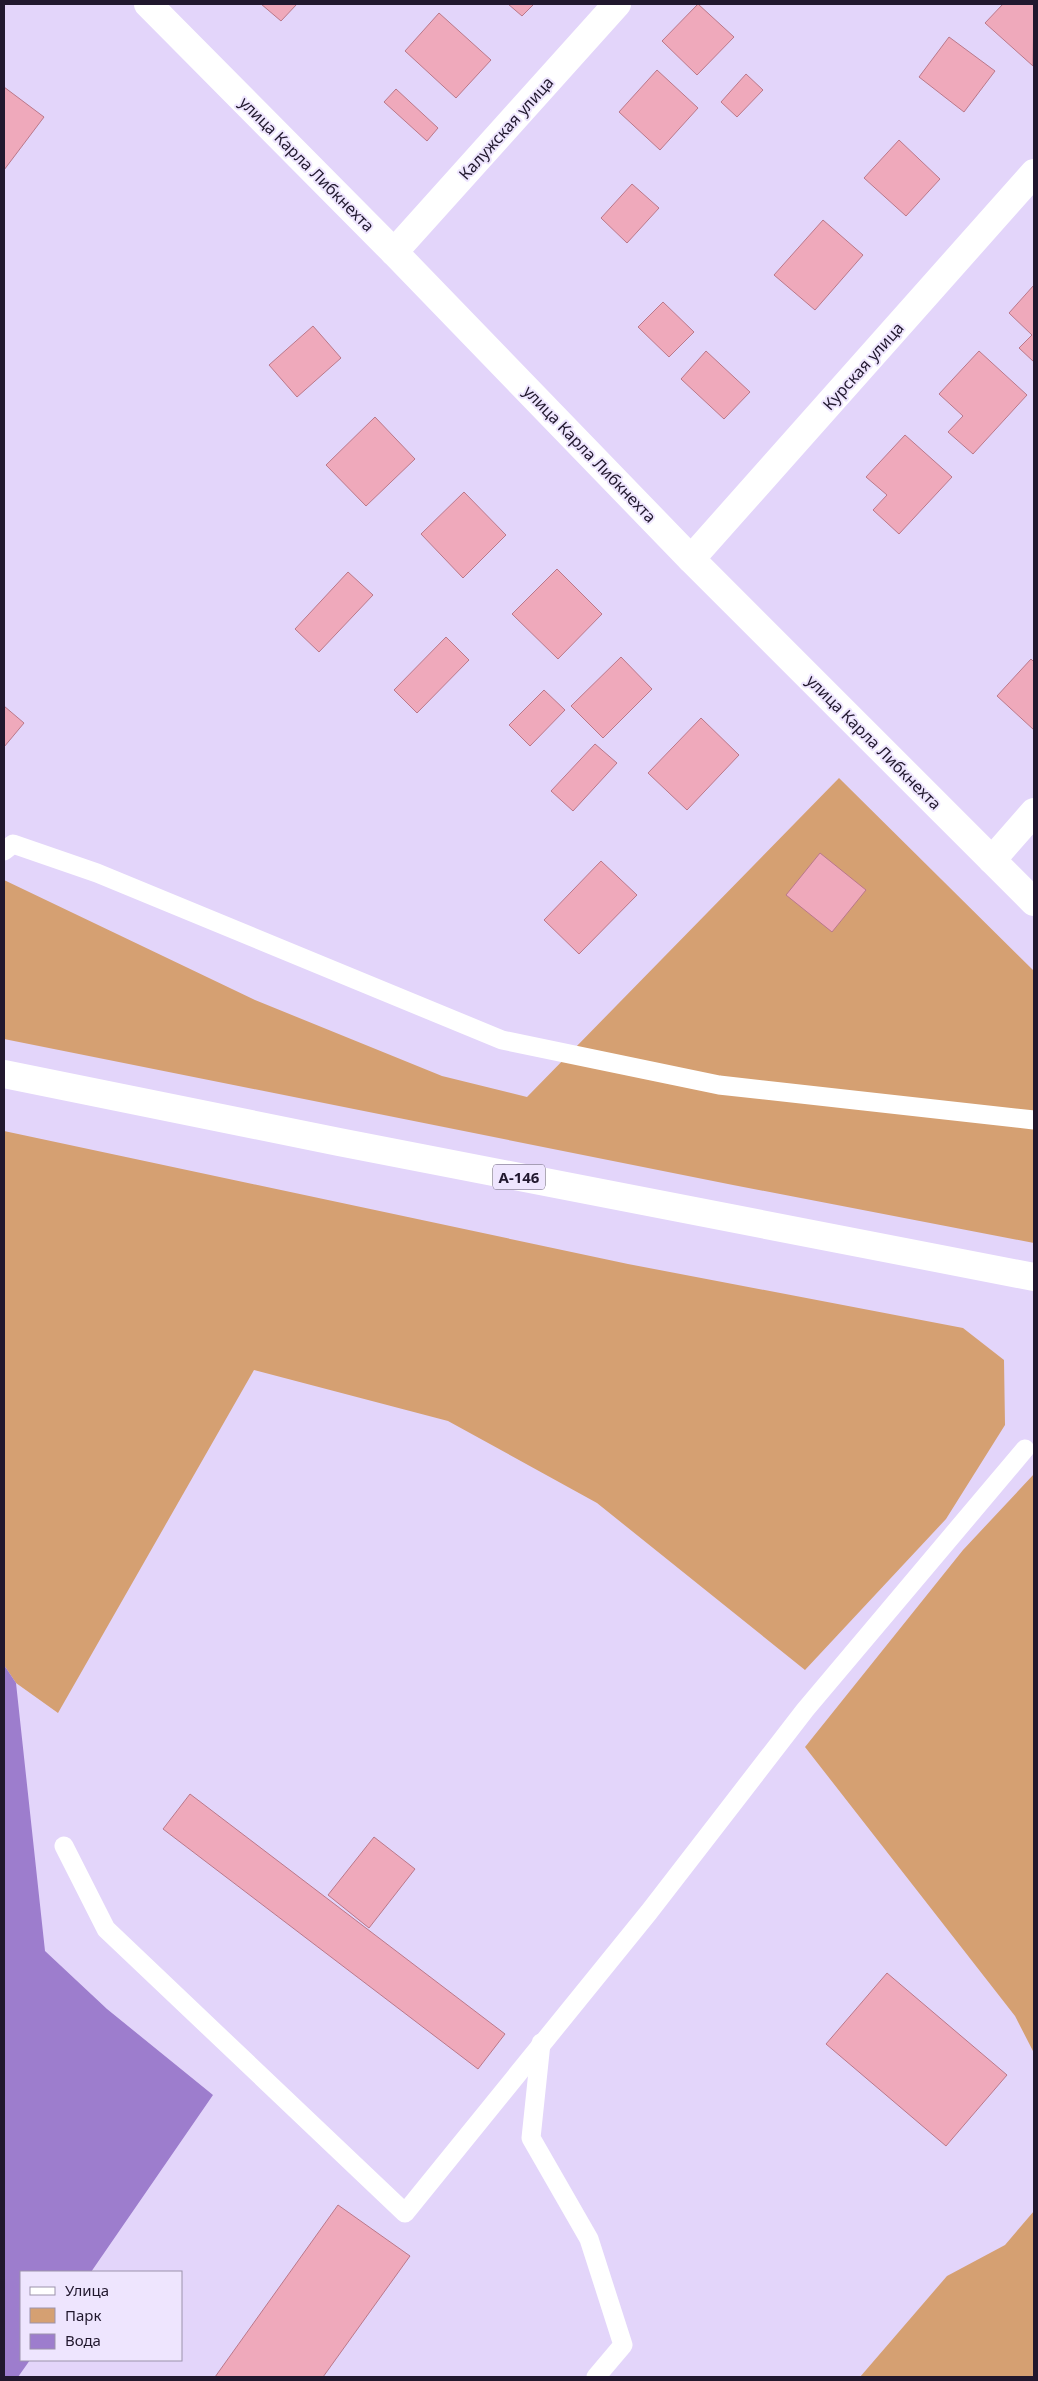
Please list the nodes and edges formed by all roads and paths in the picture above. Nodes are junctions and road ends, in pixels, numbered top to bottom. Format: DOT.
graph roads {
  1 [pos="148,4"];
  2 [pos="617,4"];
  3 [pos="1034,173"];
  4 [pos="394,252"];
  5 [pos="691,559"];
  6 [pos="1034,812"];
  7 [pos="4,851"];
  8 [pos="992,860"];
  9 [pos="1034,902"];
  10 [pos="4,1074"];
  11 [pos="1034,1120"];
  12 [pos="1034,1277"];
  13 [pos="1024,1450"];
  14 [pos="64,1846"];
  15 [pos="541,2043"];
  16 [pos="596,2377"];
  1 -- 4 [label="main road, улица Карла Либкнехта"];
  2 -- 4 [label="main road, Калужская улица"];
  3 -- 5 [label="main road, Курская улица"];
  4 -- 5 [label="main road, улица Карла Либкнехта"];
  5 -- 8 [label="main road, улица Карла Либкнехта"];
  6 -- 8 [label="main road"];
  7 -- 11 [label="lane"];
  8 -- 9 [label="main road, улица Карла Либкнехта"];
  10 -- 12 [label="main road, А-146"];
  13 -- 15 [label="lane"];
  14 -- 15 [label="lane"];
  15 -- 16 [label="lane"];
}
